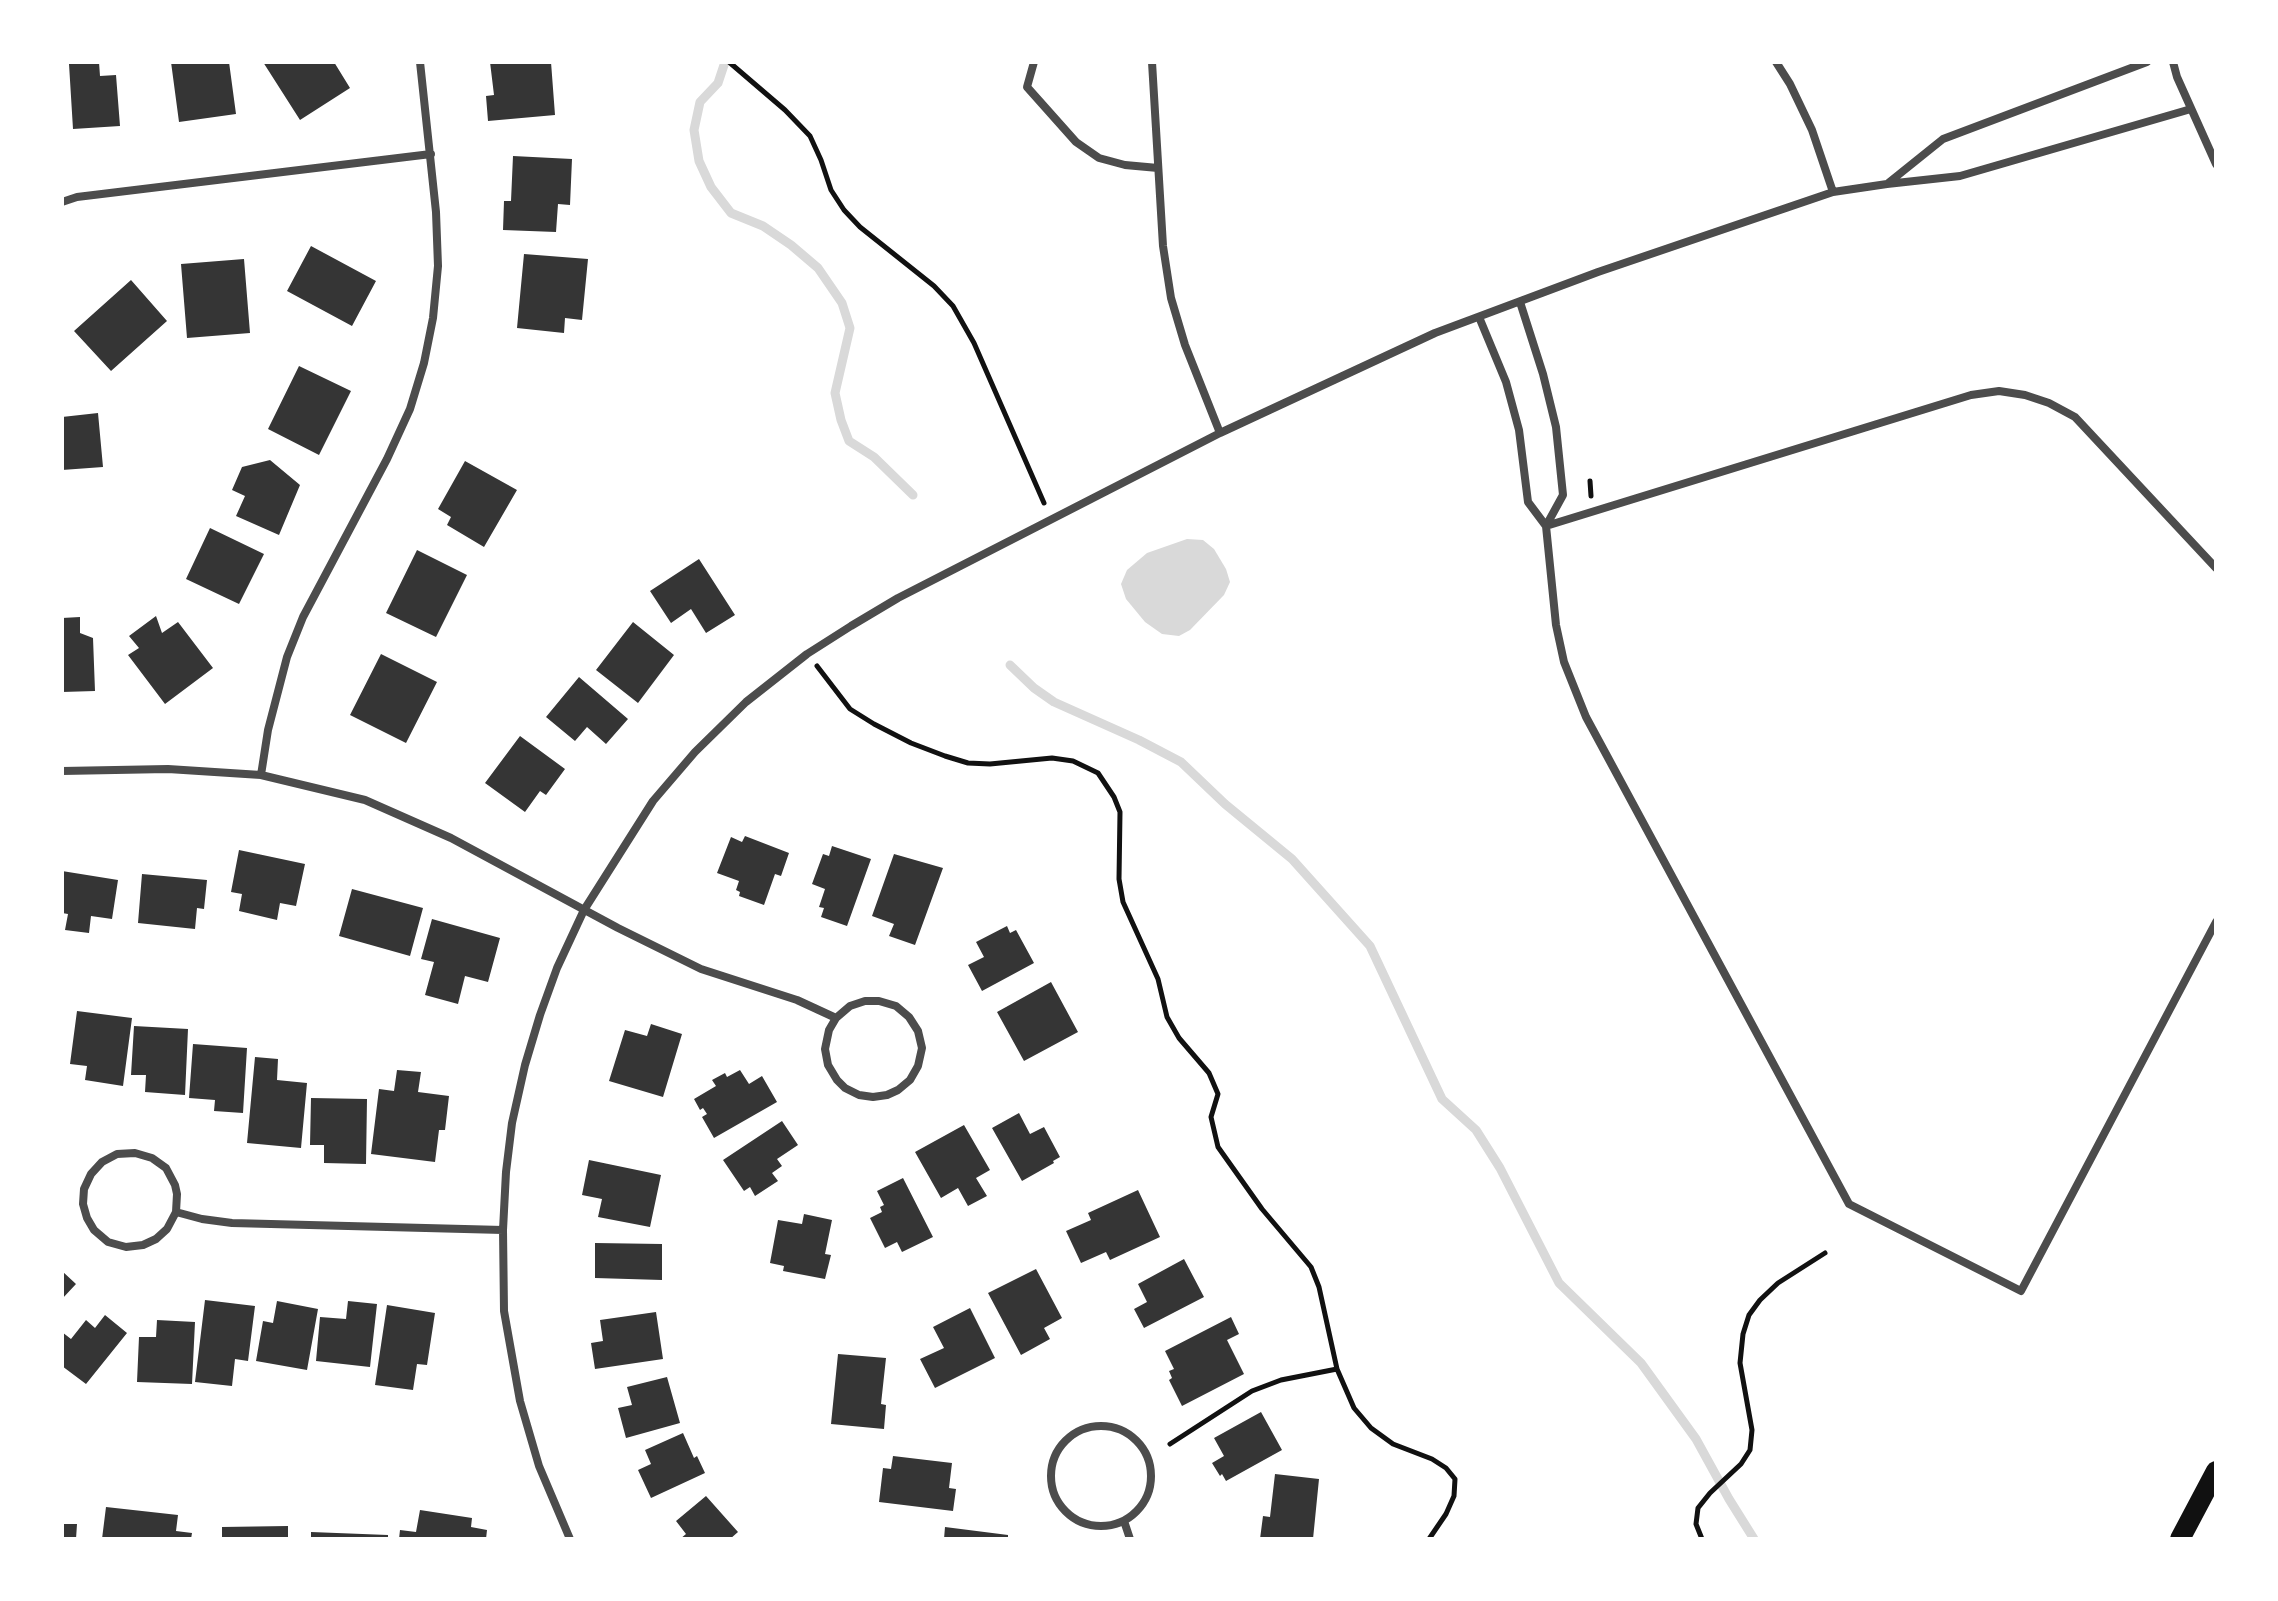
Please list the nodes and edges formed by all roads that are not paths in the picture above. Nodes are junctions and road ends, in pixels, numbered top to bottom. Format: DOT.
graph roads {
  1 [pos="420,62"];
  2 [pos="1034,62"];
  3 [pos="1152,62"];
  4 [pos="1776,62"];
  5 [pos="2147,62"];
  6 [pos="2173,62"];
  7 [pos="2191,109"];
  8 [pos="431,154"];
  9 [pos="2216,164"];
  10 [pos="1158,168"];
  11 [pos="1887,184"];
  12 [pos="1833,192"];
  13 [pos="62,202"];
  14 [pos="1520,302"];
  15 [pos="1479,317"];
  16 [pos="1220,433"];
  17 [pos="1546,526"];
  18 [pos="2216,568"];
  19 [pos="62,771"];
  20 [pos="261,775"];
  21 [pos="584,910"];
  22 [pos="2216,922"];
  23 [pos="836,1018"];
  24 [pos="176,1212"];
  25 [pos="503,1230"];
  26 [pos="2216,1471"];
  27 [pos="1124,1521"];
  28 [pos="570,1539"];
  29 [pos="1130,1539"];
  30 [pos="2180,1539"];
  1 -- 8 [label="street"];
  2 -- 10 [label="street"];
  3 -- 10 [label="street"];
  4 -- 12 [label="street"];
  5 -- 11 [label="street"];
  6 -- 7 [label="street"];
  7 -- 9 [label="street"];
  7 -- 11 [label="street"];
  8 -- 13 [label="street"];
  8 -- 20 [label="street"];
  10 -- 16 [label="street"];
  11 -- 12 [label="street"];
  12 -- 14 [label="street"];
  14 -- 15 [label="street"];
  14 -- 17 [label="street"];
  15 -- 16 [label="street"];
  15 -- 17 [label="street"];
  16 -- 21 [label="street"];
  17 -- 18 [label="street"];
  17 -- 22 [label="street"];
  19 -- 20 [label="street"];
  20 -- 21 [label="street"];
  21 -- 23 [label="street"];
  21 -- 25 [label="street"];
  23 -- 23 [label="street"];
  24 -- 24 [label="street"];
  24 -- 25 [label="street"];
  25 -- 28 [label="street"];
  26 -- 30 [label="main road"];
  27 -- 27 [label="street"];
  27 -- 29 [label="street"];
}
